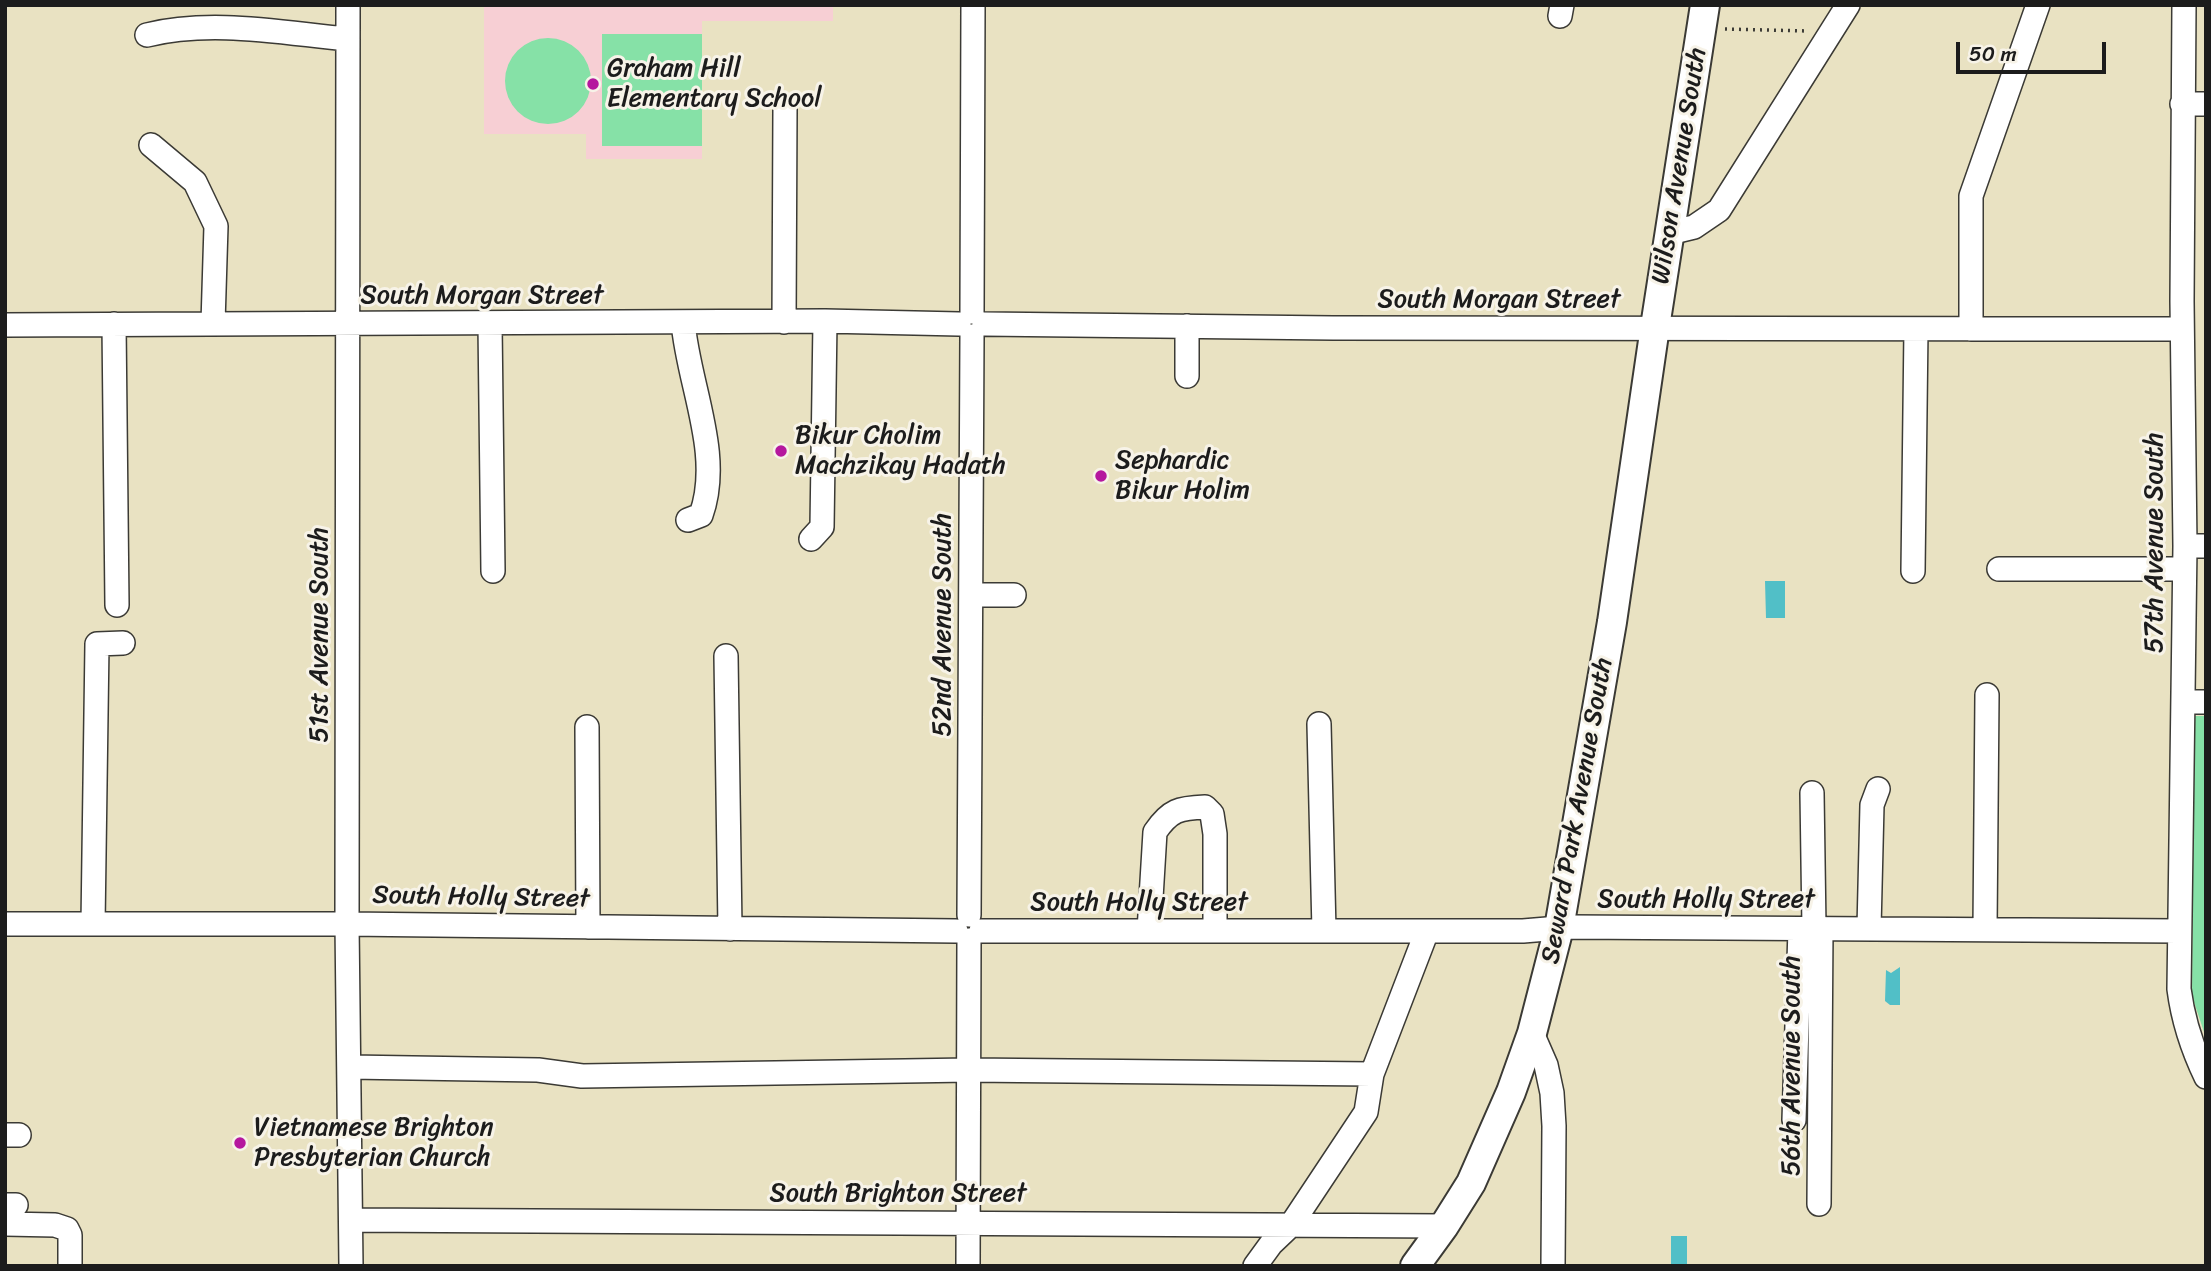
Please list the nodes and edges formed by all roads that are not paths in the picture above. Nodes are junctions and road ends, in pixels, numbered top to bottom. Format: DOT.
graph roads {
  1 [pos="348,5"];
  2 [pos="973,5"];
  3 [pos="1848,5"];
  4 [pos="2038,5"];
  5 [pos="2184,5"];
  6 [pos="1704,17"];
  7 [pos="147,35"];
  8 [pos="348,39"];
  9 [pos="2182,104"];
  10 [pos="2206,104"];
  11 [pos="785,109"];
  12 [pos="151,145"];
  13 [pos="1669,233"];
  14 [pos="825,321"];
  15 [pos="683,322"];
  16 [pos="784,322"];
  17 [pos="213,323"];
  18 [pos="114,324"];
  19 [pos="490,324"];
  20 [pos="971,324"];
  21 [pos="5,325"];
  22 [pos="350,325"];
  23 [pos="1187,326"];
  24 [pos="1655,327"];
  25 [pos="1916,329"];
  26 [pos="1971,329"];
  27 [pos="2182,329"];
  28 [pos="1187,376"];
  29 [pos="688,520"];
  30 [pos="811,539"];
  31 [pos="2195,546"];
  32 [pos="1999,569"];
  33 [pos="2184,569"];
  34 [pos="493,571"];
  35 [pos="1913,571"];
  36 [pos="971,595"];
  37 [pos="1014,595"];
  38 [pos="117,606"];
  39 [pos="123,643"];
  40 [pos="726,656"];
  41 [pos="1987,695"];
  42 [pos="2194,702"];
  43 [pos="1319,724"];
  44 [pos="587,727"];
  45 [pos="1878,789"];
  46 [pos="1812,793"];
  47 [pos="5,924"];
  48 [pos="93,924"];
  49 [pos="347,924"];
  50 [pos="588,927"];
  51 [pos="1559,928"];
  52 [pos="1812,928"];
  53 [pos="1869,928"];
  54 [pos="1985,928"];
  55 [pos="730,929"];
  56 [pos="969,929"];
  57 [pos="1149,931"];
  58 [pos="1215,931"];
  59 [pos="1324,931"];
  60 [pos="1427,931"];
  61 [pos="2178,931"];
  62 [pos="1532,1033"];
  63 [pos="350,1067"];
  64 [pos="969,1070"];
  65 [pos="1372,1074"];
  66 [pos="2206,1077"];
  67 [pos="1794,1120"];
  68 [pos="1819,1204"];
  69 [pos="9,1211"];
  70 [pos="352,1220"];
  71 [pos="969,1222"];
  72 [pos="1291,1225"];
  73 [pos="1444,1226"];
  74 [pos="70,1266"];
  75 [pos="352,1266"];
  76 [pos="968,1266"];
  77 [pos="1255,1266"];
  78 [pos="1415,1266"];
  79 [pos="1553,1266"];
  1 -- 8 [label="street, 51st Avenue South"];
  2 -- 20 [label="street, 52nd Avenue South"];
  3 -- 13 [label="street"];
  4 -- 26 [label="street"];
  5 -- 9 [label="street, 57th Avenue South"];
  6 -- 13 [label="main road, Wilson Avenue South"];
  7 -- 8 [label="street"];
  8 -- 22 [label="street, 51st Avenue South"];
  9 -- 10 [label="street"];
  9 -- 27 [label="street, 57th Avenue South"];
  11 -- 16 [label="street"];
  12 -- 17 [label="street"];
  13 -- 24 [label="main road, Wilson Avenue South"];
  14 -- 16 [label="street, South Morgan Street"];
  14 -- 20 [label="street, South Morgan Street"];
  14 -- 30 [label="street"];
  15 -- 16 [label="street, South Morgan Street"];
  15 -- 19 [label="street, South Morgan Street"];
  15 -- 29 [label="street"];
  17 -- 18 [label="street, South Morgan Street"];
  17 -- 22 [label="street, South Morgan Street"];
  18 -- 21 [label="street, South Morgan Street"];
  18 -- 38 [label="street"];
  19 -- 22 [label="street, South Morgan Street"];
  19 -- 34 [label="street"];
  20 -- 23 [label="street, South Morgan Street"];
  20 -- 36 [label="street, 52nd Avenue South"];
  22 -- 49 [label="street, 51st Avenue South"];
  23 -- 24 [label="street, South Morgan Street"];
  23 -- 28 [label="street"];
  24 -- 25 [label="street, South Morgan Street"];
  24 -- 51 [label="main road, Seward Park Avenue South"];
  25 -- 26 [label="street, South Morgan Street"];
  25 -- 35 [label="street"];
  26 -- 27 [label="street, South Morgan Street"];
  27 -- 31 [label="street, 57th Avenue South"];
  31 -- 33 [label="street, 57th Avenue South"];
  32 -- 33 [label="street"];
  33 -- 42 [label="street, 57th Avenue South"];
  36 -- 37 [label="street"];
  36 -- 56 [label="street, 52nd Avenue South"];
  39 -- 48 [label="street"];
  40 -- 55 [label="street"];
  41 -- 54 [label="street"];
  42 -- 61 [label="street, 57th Avenue South"];
  43 -- 59 [label="street"];
  44 -- 50 [label="street"];
  45 -- 53 [label="street"];
  46 -- 52 [label="street"];
  47 -- 48 [label="street, South Holly Street"];
  48 -- 49 [label="street, South Holly Street"];
  49 -- 50 [label="street, South Holly Street"];
  49 -- 63 [label="street, 51st Avenue South"];
  50 -- 55 [label="street, South Holly Street"];
  51 -- 52 [label="street, South Holly Street"];
  51 -- 60 [label="street, South Holly Street"];
  51 -- 62 [label="main road, Seward Park Avenue South"];
  52 -- 53 [label="street, South Holly Street"];
  52 -- 67 [label="street"];
  52 -- 68 [label="street, 56th Avenue South"];
  53 -- 54 [label="street, South Holly Street"];
  54 -- 61 [label="street, South Holly Street"];
  55 -- 56 [label="street, South Holly Street"];
  56 -- 57 [label="street, South Holly Street"];
  56 -- 64 [label="street, 52nd Avenue South"];
  57 -- 58 [label="street, South Holly Street"];
  57 -- 58 [label="street"];
  58 -- 59 [label="street, South Holly Street"];
  59 -- 60 [label="street, South Holly Street"];
  60 -- 65 [label="street"];
  61 -- 66 [label="street, 57th Avenue South"];
  62 -- 73 [label="main road, Seward Park Avenue South"];
  62 -- 79 [label="street"];
  63 -- 64 [label="street"];
  63 -- 70 [label="street, 51st Avenue South"];
  64 -- 65 [label="street"];
  64 -- 71 [label="street, 52nd Avenue South"];
  65 -- 72 [label="street"];
  69 -- 74 [label="street"];
  70 -- 71 [label="street, South Brighton Street"];
  70 -- 75 [label="street, 51st Avenue South"];
  71 -- 72 [label="street, South Brighton Street"];
  71 -- 76 [label="street, 52nd Avenue South"];
  72 -- 73 [label="street, South Brighton Street"];
  72 -- 77 [label="street"];
  73 -- 78 [label="main road, Seward Park Avenue South"];
}
